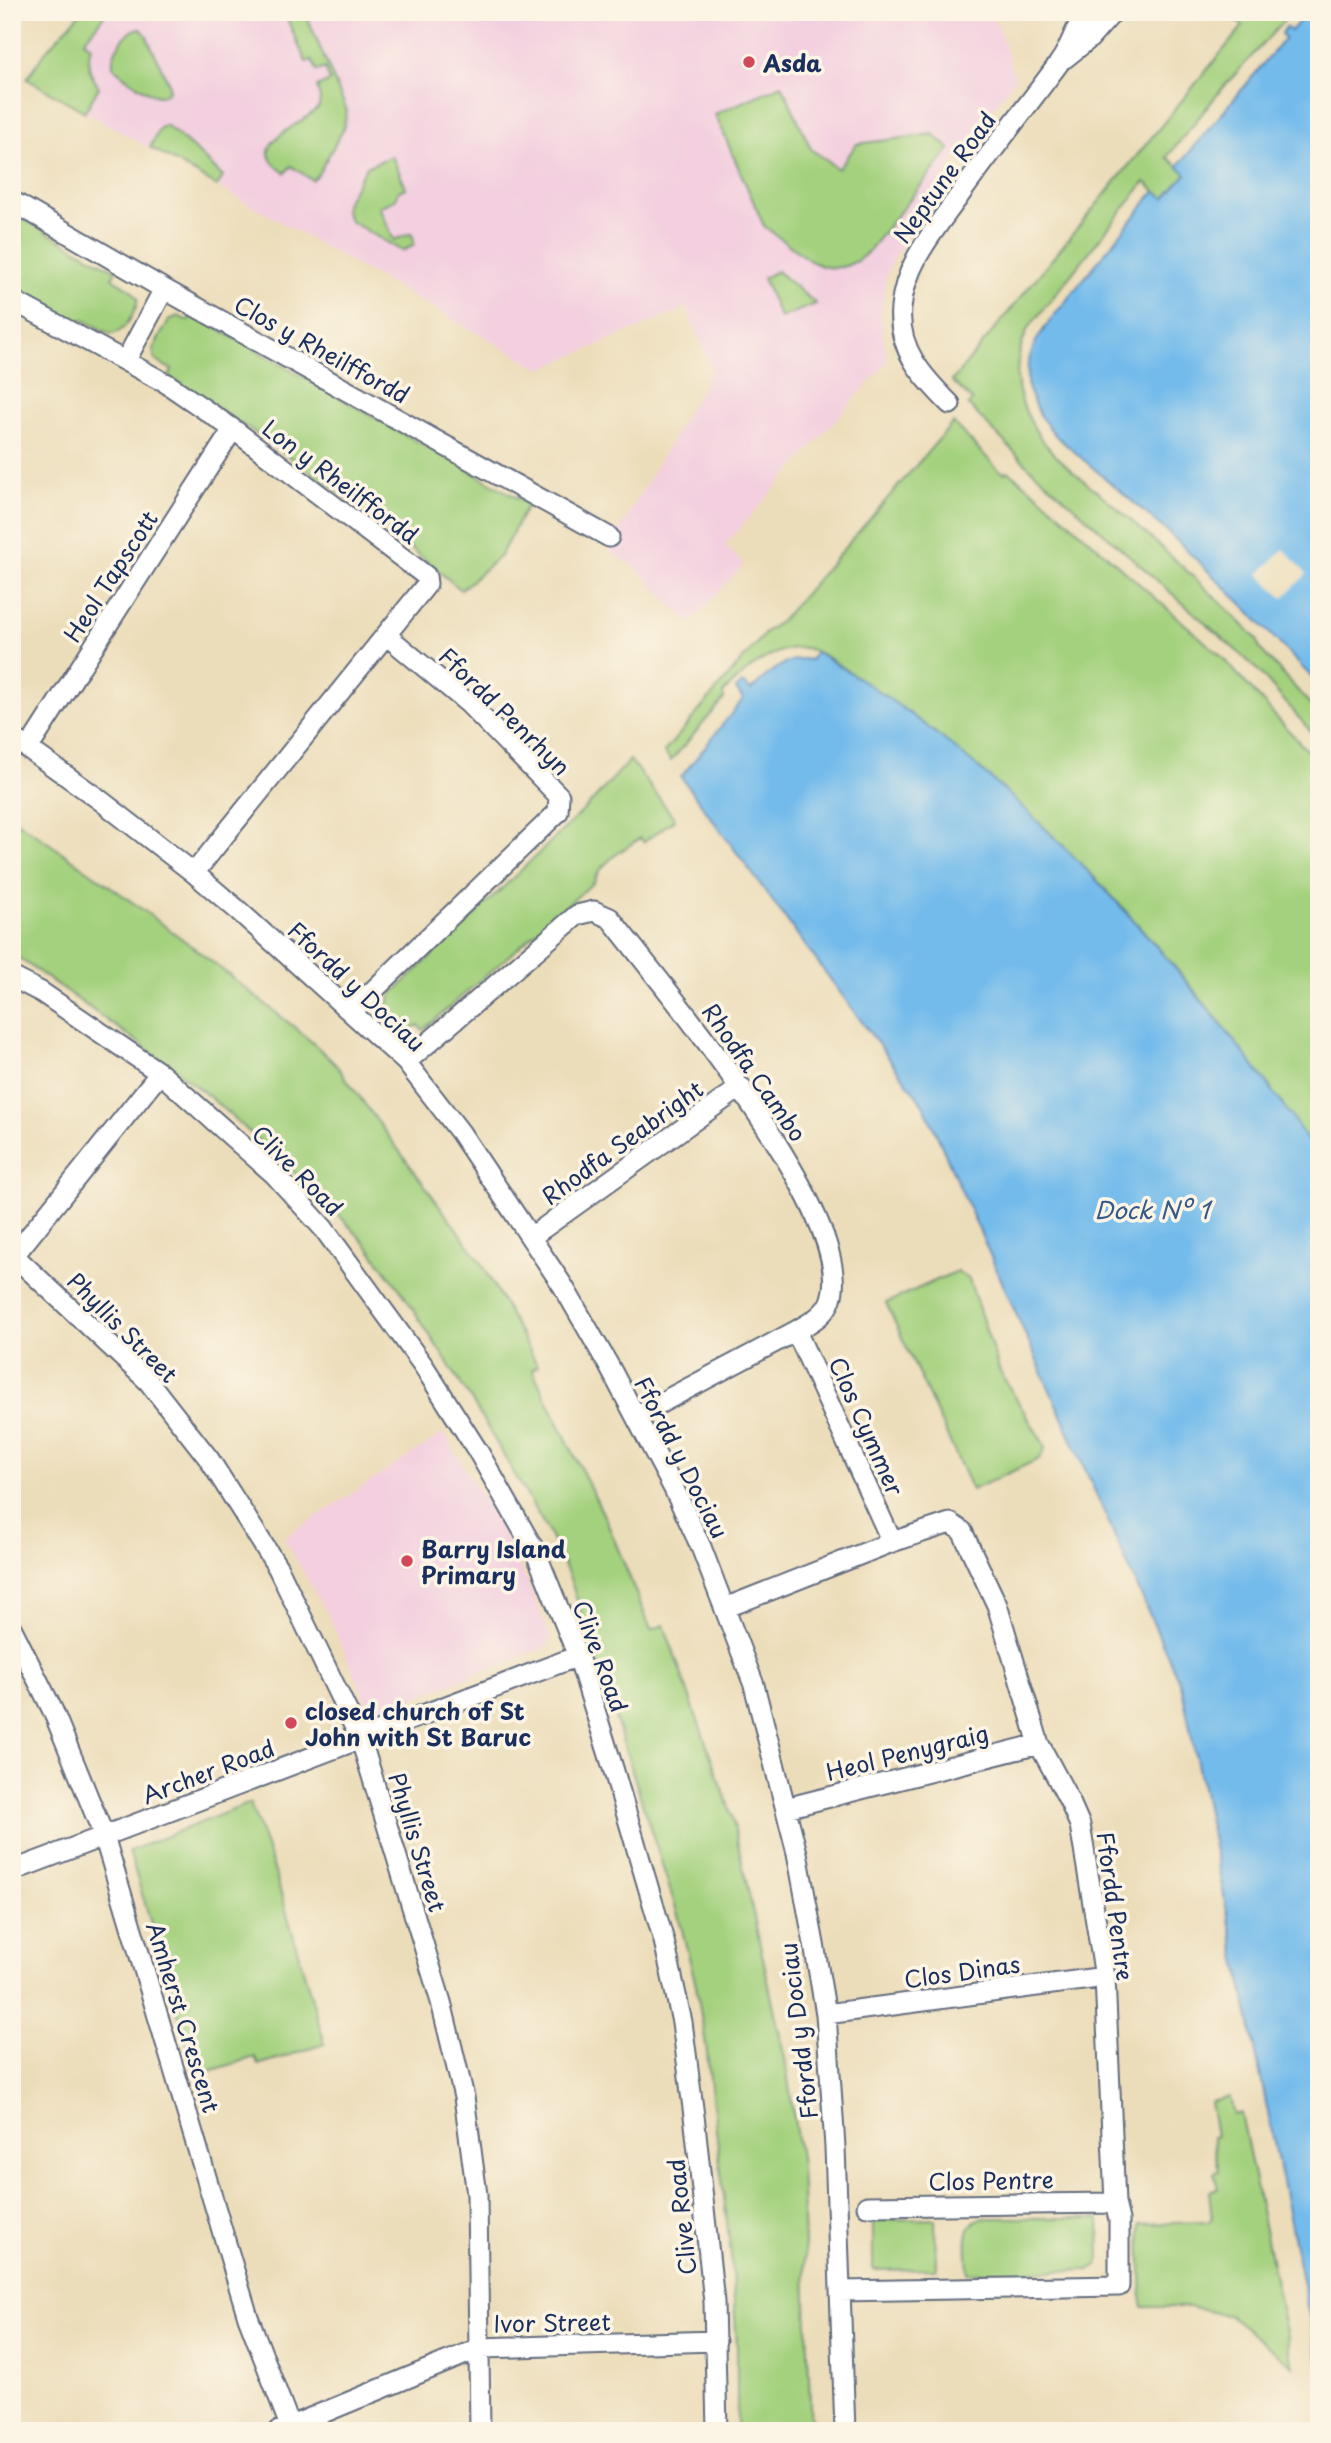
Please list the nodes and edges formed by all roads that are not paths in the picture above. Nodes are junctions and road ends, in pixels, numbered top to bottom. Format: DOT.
graph roads {
  1 [pos="1087,12"];
  2 [pos="1113,12"];
  3 [pos="1061,60"];
  4 [pos="12,201"];
  5 [pos="164,289"];
  6 [pos="12,300"];
  7 [pos="126,360"];
  8 [pos="950,404"];
  9 [pos="233,429"];
  10 [pos="609,537"];
  11 [pos="386,635"];
  12 [pos="20,743"];
  13 [pos="194,873"];
  14 [pos="12,977"];
  15 [pos="351,1012"];
  16 [pos="406,1062"];
  17 [pos="160,1073"];
  18 [pos="741,1087"];
  19 [pos="531,1237"];
  20 [pos="13,1256"];
  21 [pos="796,1331"];
  22 [pos="636,1416"];
  23 [pos="892,1542"];
  24 [pos="725,1608"];
  25 [pos="12,1629"];
  26 [pos="578,1656"];
  27 [pos="361,1740"];
  28 [pos="1039,1744"];
  29 [pos="786,1808"];
  30 [pos="104,1836"];
  31 [pos="12,1871"];
  32 [pos="1105,1977"];
  33 [pos="826,2014"];
  34 [pos="1115,2203"];
  35 [pos="867,2206"];
  36 [pos="840,2291"];
  37 [pos="716,2341"];
  38 [pos="480,2348"];
  39 [pos="284,2428"];
  40 [pos="480,2431"];
  41 [pos="717,2431"];
  42 [pos="845,2431"];
  1 -- 3 [label="street, Neptune Road"];
  2 -- 3 [label="street, Neptune Road"];
  3 -- 8 [label="street, Neptune Road"];
  4 -- 5 [label="street, Clos y Rheilffordd"];
  5 -- 7 [label="street"];
  5 -- 10 [label="street, Clos y Rheilffordd"];
  6 -- 7 [label="street, Lon y Rheilffordd"];
  7 -- 9 [label="street, Lon y Rheilffordd"];
  9 -- 11 [label="street, Lon y Rheilffordd"];
  9 -- 12 [label="street, Heol Tapscott"];
  11 -- 13 [label="street"];
  11 -- 15 [label="street, Ffordd Penrhyn"];
  12 -- 13 [label="street, Ffordd y Dociau"];
  13 -- 15 [label="street, Ffordd y Dociau"];
  14 -- 17 [label="street, Clive Road"];
  15 -- 16 [label="street, Ffordd y Dociau"];
  16 -- 18 [label="street, Rhodfa Cambo"];
  16 -- 19 [label="street, Ffordd y Dociau"];
  17 -- 20 [label="street"];
  17 -- 26 [label="street, Clive Road"];
  18 -- 19 [label="street, Rhodfa Seabright"];
  18 -- 21 [label="street, Rhodfa Cambo"];
  19 -- 22 [label="street, Ffordd y Dociau"];
  20 -- 27 [label="street, Phyllis Street"];
  21 -- 22 [label="street, Rhodfa Cambo"];
  21 -- 23 [label="street, Clos Cymmer"];
  22 -- 24 [label="street, Ffordd y Dociau"];
  23 -- 24 [label="street, Ffordd Pentre"];
  23 -- 28 [label="street, Ffordd Pentre"];
  24 -- 29 [label="street, Ffordd y Dociau"];
  25 -- 30 [label="street, Amherst Crescent"];
  26 -- 27 [label="street, Archer Road"];
  26 -- 37 [label="street, Clive Road"];
  27 -- 30 [label="street, Archer Road"];
  27 -- 38 [label="street, Phyllis Street"];
  28 -- 29 [label="street, Heol Penygraig"];
  28 -- 32 [label="street, Ffordd Pentre"];
  29 -- 33 [label="street, Ffordd y Dociau"];
  30 -- 31 [label="street, Archer Road"];
  30 -- 39 [label="street, Amherst Crescent"];
  32 -- 33 [label="street, Clos Dinas"];
  32 -- 34 [label="street, Ffordd Pentre"];
  33 -- 36 [label="street, Ffordd y Dociau"];
  34 -- 35 [label="street, Clos Pentre"];
  34 -- 36 [label="street, Ffordd Pentre"];
  36 -- 42 [label="street, Ffordd y Dociau"];
  37 -- 38 [label="street, Ivor Street"];
  37 -- 41 [label="street, Clive Road"];
  38 -- 39 [label="street, Ivor Street"];
  38 -- 40 [label="street, Phyllis Street"];
}
